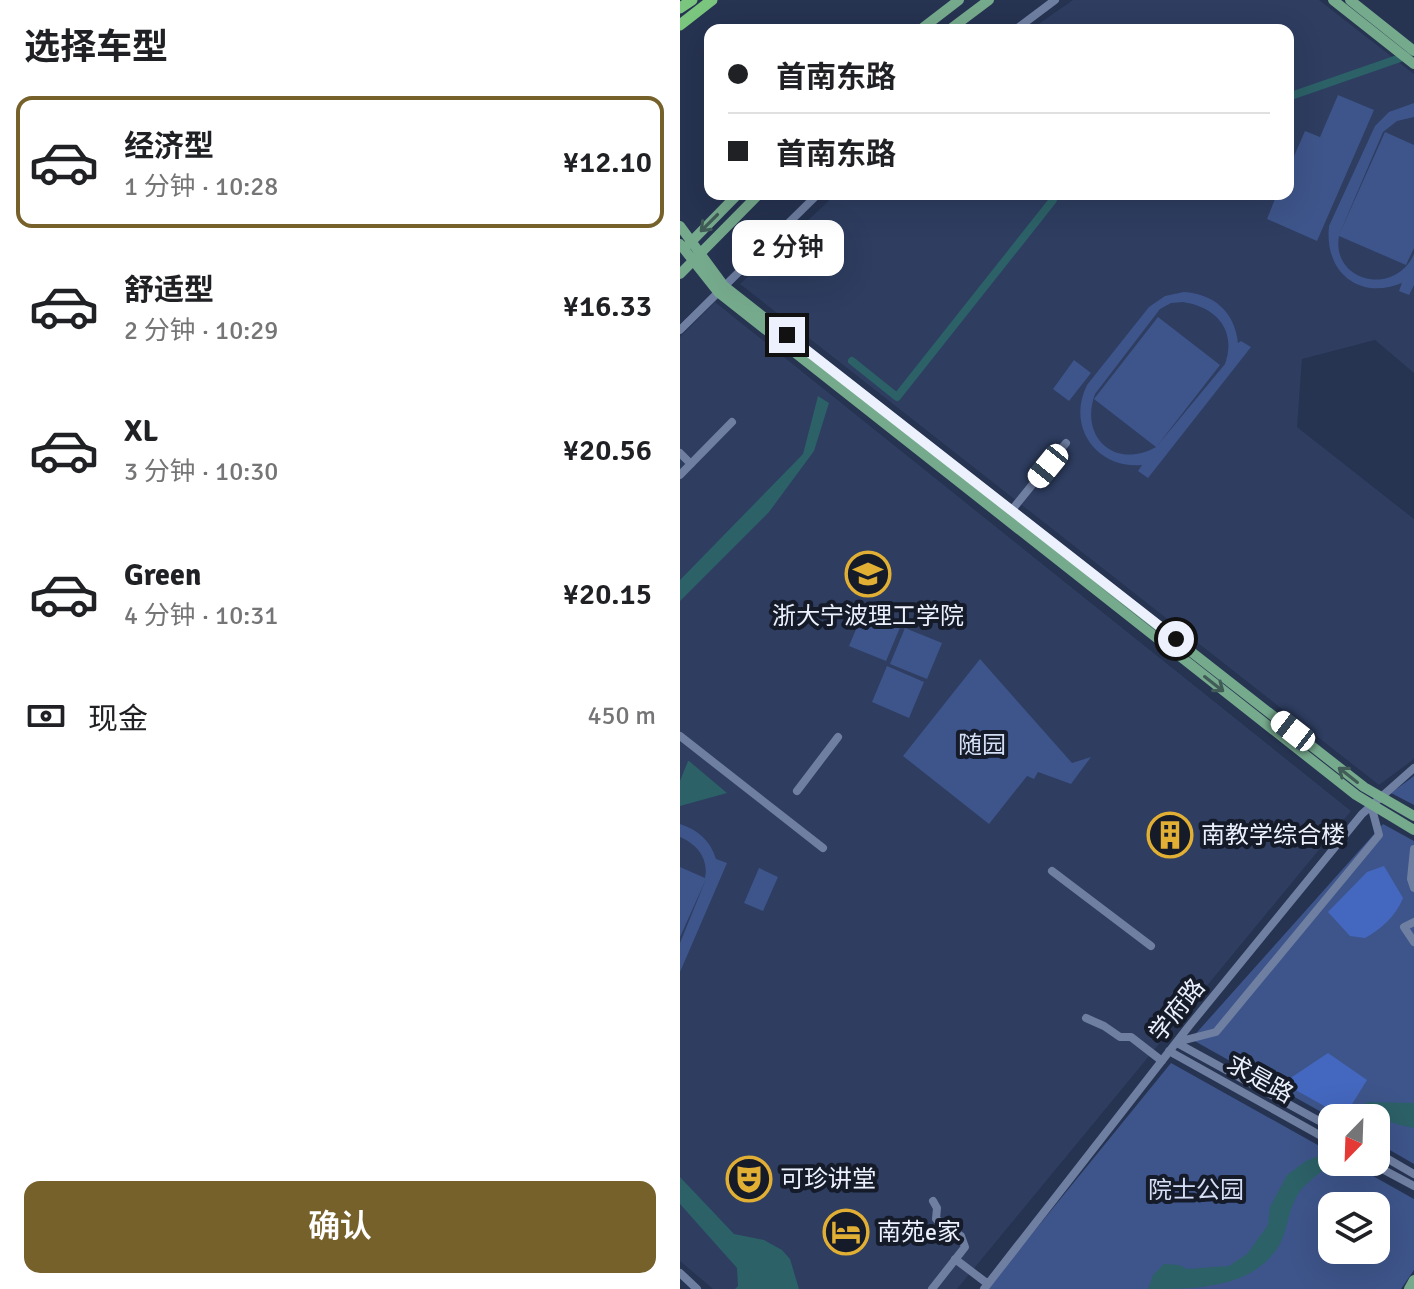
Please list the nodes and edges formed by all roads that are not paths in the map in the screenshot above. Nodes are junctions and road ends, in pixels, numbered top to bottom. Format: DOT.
graph roads {
  1 [pos="692,0"];
  2 [pos="712,0"];
  3 [pos="959,0"];
  4 [pos="989,0"];
  5 [pos="1055,0"];
  6 [pos="1333,0"];
  7 [pos="1350,0"];
  8 [pos="680,8"];
  9 [pos="928,24"];
  10 [pos="957,24"];
  11 [pos="1023,24"];
  12 [pos="680,25"];
  13 [pos="1399,46"];
  14 [pos="1414,51"];
  15 [pos="1414,64"];
  16 [pos="732,200"];
  17 [pos="753,200"];
  18 [pos="812,200"];
  19 [pos="680,226"];
  20 [pos="684,246"];
  21 [pos="696,257"];
  22 [pos="680,274"];
  23 [pos="721,289"];
  24 [pos="680,330"];
  25 [pos="732,422"];
  26 [pos="1066,443"];
  27 [pos="680,453"];
  28 [pos="691,464"];
  29 [pos="680,475"];
  30 [pos="1011,511"];
  31 [pos="680,736"];
  32 [pos="838,737"];
  33 [pos="1414,768"];
  34 [pos="797,791"];
  35 [pos="1376,801"];
  36 [pos="1414,816"];
  37 [pos="1414,830"];
  38 [pos="823,848"];
  39 [pos="1414,849"];
  40 [pos="1052,871"];
  41 [pos="1414,888"];
  42 [pos="1414,922"];
  43 [pos="1414,942"];
  44 [pos="1151,946"];
  45 [pos="1086,1018"];
  46 [pos="1176,1042"];
  47 [pos="1169,1051"];
  48 [pos="1162,1061"];
  49 [pos="1318,1121"];
  50 [pos="1318,1134"];
  51 [pos="1390,1160"];
  52 [pos="1390,1173"];
  53 [pos="1414,1174"];
  54 [pos="1414,1186"];
  55 [pos="933,1201"];
  56 [pos="955,1259"];
  57 [pos="680,1273"];
  58 [pos="1414,1280"];
  59 [pos="986,1286"];
  60 [pos="697,1289"];
  61 [pos="932,1289"];
  62 [pos="1409,1289"];
  1 -- 8 [label="highway"];
  2 -- 12 [label="highway"];
  3 -- 9 [label="main road"];
  4 -- 10 [label="main road"];
  5 -- 11 [label="street"];
  6 -- 13 [label="main road"];
  7 -- 13 [label="main road"];
  13 -- 14 [label="main road"];
  13 -- 15 [label="main road"];
  16 -- 20 [label="main road, one-way"];
  17 -- 21 [label="main road"];
  18 -- 23 [label="street"];
  19 -- 20 [label="main road"];
  20 -- 21 [label="main road"];
  21 -- 22 [label="main road"];
  21 -- 23 [label="main road"];
  23 -- 24 [label="street"];
  23 -- 30 [label="main road"];
  23 -- 35 [label="main road, one-way"];
  25 -- 28 [label="street"];
  26 -- 30 [label="street"];
  27 -- 28 [label="street"];
  28 -- 29 [label="street"];
  35 -- 30 [label="main road, one-way"];
  31 -- 38 [label="street"];
  32 -- 34 [label="street"];
  33 -- 35 [label="street, 学府路"];
  35 -- 36 [label="main road"];
  35 -- 37 [label="main road"];
  35 -- 46 [label="street, 学府路"];
  35 -- 46 [label="street"];
  39 -- 41 [label="street"];
  40 -- 44 [label="street"];
  42 -- 43 [label="street"];
  45 -- 48 [label="street"];
  46 -- 47 [label="street, 学府路"];
  46 -- 49 [label="street, 求是路"];
  47 -- 48 [label="street, 学府路"];
  47 -- 50 [label="street, 求是路"];
  48 -- 59 [label="street, 学府路"];
  51 -- 53 [label="street"];
  52 -- 54 [label="street"];
  55 -- 56 [label="street"];
  56 -- 59 [label="street"];
  56 -- 61 [label="street"];
  57 -- 60 [label="street"];
  58 -- 62 [label="main road"];
}
